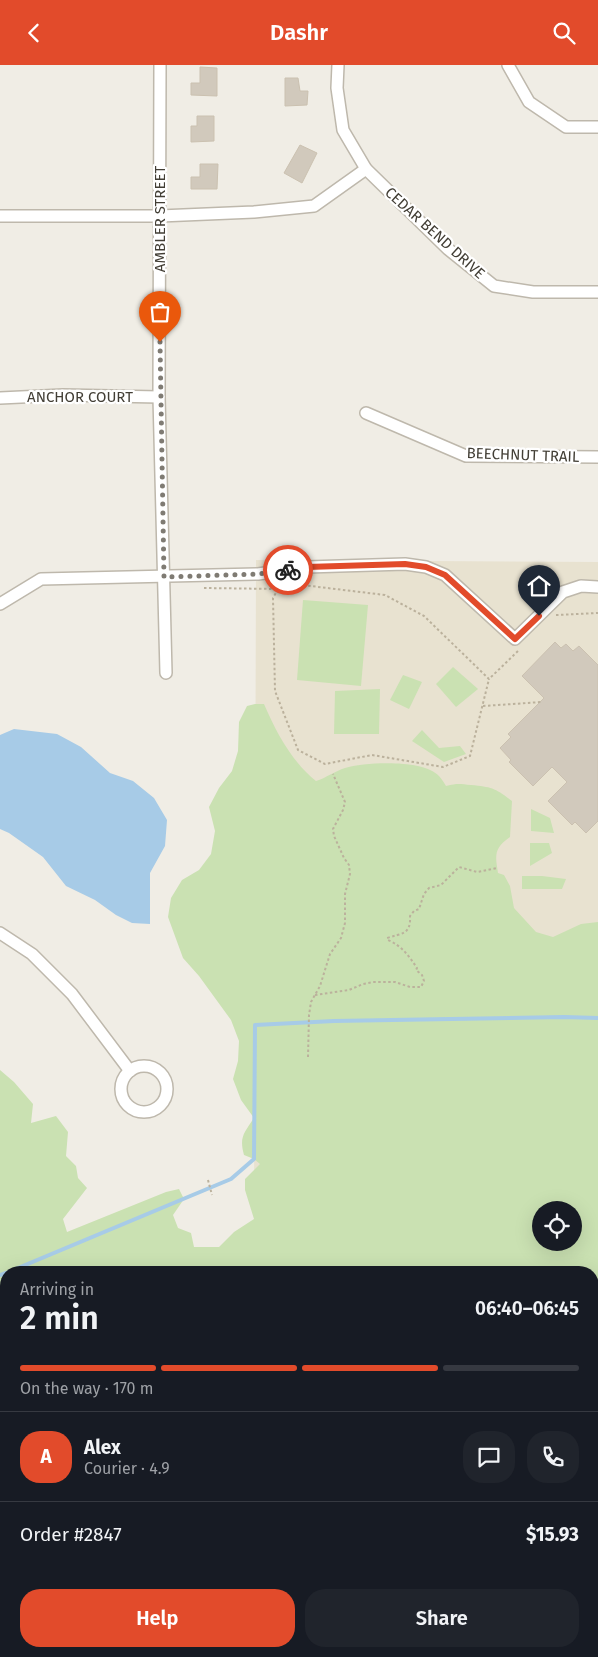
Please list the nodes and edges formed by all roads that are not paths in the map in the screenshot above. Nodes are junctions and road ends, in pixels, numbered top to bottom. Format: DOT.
graph roads {
  1 [pos="160,65"];
  2 [pos="338,65"];
  3 [pos="508,65"];
  4 [pos="598,127"];
  5 [pos="366,169"];
  6 [pos="160,216"];
  7 [pos="0,217"];
  8 [pos="598,292"];
  9 [pos="0,397"];
  10 [pos="160,397"];
  11 [pos="366,413"];
  12 [pos="598,457"];
  13 [pos="164,577"];
  14 [pos="598,587"];
  15 [pos="0,604"];
  16 [pos="166,673"];
  17 [pos="0,933"];
  18 [pos="130,1071"];
  1 -- 6 [label="street, AMBLER STREET"];
  2 -- 5 [label="street, CEDAR BEND DRIVE"];
  3 -- 4 [label="street"];
  5 -- 6 [label="street"];
  5 -- 8 [label="street, CEDAR BEND DRIVE"];
  6 -- 7 [label="street"];
  6 -- 10 [label="street, AMBLER STREET"];
  9 -- 10 [label="street, ANCHOR COURT"];
  10 -- 13 [label="street, AMBLER STREET"];
  11 -- 12 [label="street, BEECHNUT TRAIL"];
  13 -- 14 [label="street"];
  13 -- 15 [label="street"];
  13 -- 16 [label="street, AMBLER STREET"];
  17 -- 18 [label="street"];
  18 -- 18 [label="street"];
}
